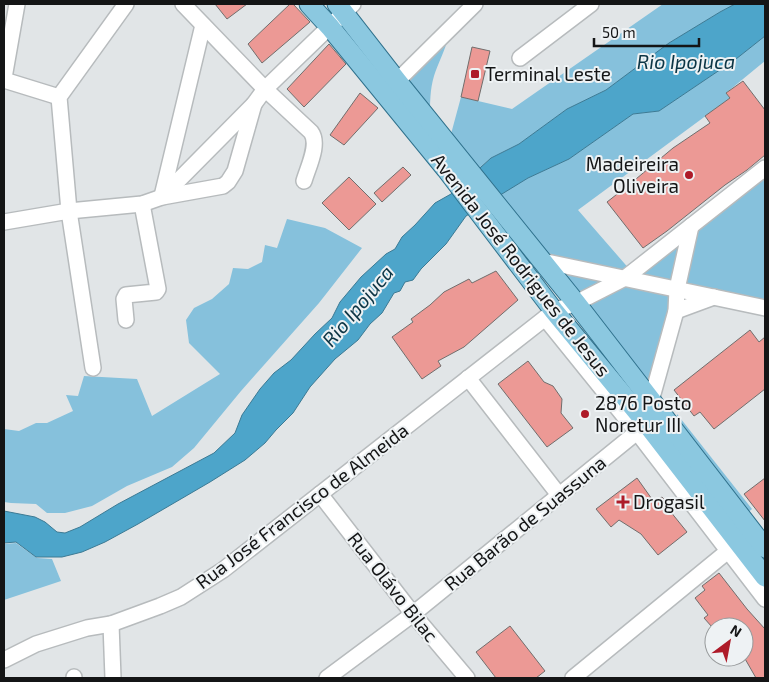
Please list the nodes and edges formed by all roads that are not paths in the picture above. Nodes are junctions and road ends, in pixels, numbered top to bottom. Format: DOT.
graph roads {
  1 [pos="17,4"];
  2 [pos="126,4"];
  3 [pos="183,4"];
  4 [pos="309,4"];
  5 [pos="475,4"];
  6 [pos="591,4"];
  7 [pos="345,7"];
  8 [pos="203,25"];
  9 [pos="330,27"];
  10 [pos="520,58"];
  11 [pos="4,79"];
  12 [pos="391,88"];
  13 [pos="265,89"];
  14 [pos="59,97"];
  15 [pos="254,104"];
  16 [pos="452,163"];
  17 [pos="765,168"];
  18 [pos="304,181"];
  19 [pos="162,197"];
  20 [pos="142,204"];
  21 [pos="69,211"];
  22 [pos="4,222"];
  23 [pos="691,226"];
  24 [pos="542,261"];
  25 [pos="624,278"];
  26 [pos="677,289"];
  27 [pos="714,297"];
  28 [pos="576,303"];
  29 [pos="765,308"];
  30 [pos="676,311"];
  31 [pos="550,314"];
  32 [pos="126,320"];
  33 [pos="93,368"];
  34 [pos="468,378"];
  35 [pos="651,401"];
  36 [pos="640,425"];
  37 [pos="320,494"];
  38 [pos="559,495"];
  39 [pos="761,539"];
  40 [pos="728,551"];
  41 [pos="765,577"];
  42 [pos="765,599"];
  43 [pos="413,614"];
  44 [pos="111,624"];
  45 [pos="4,660"];
  46 [pos="114,678"];
  47 [pos="327,678"];
  48 [pos="467,678"];
  49 [pos="573,678"];
  1 -- 11 [label="street"];
  2 -- 14 [label="street"];
  3 -- 8 [label="street"];
  4 -- 9 [label="main road, Avenida José Rodrigues de Jesus"];
  5 -- 12 [label="street"];
  6 -- 10 [label="street"];
  7 -- 9 [label="street"];
  7 -- 12 [label="main road, Avenida José Rodrigues de Jesus"];
  8 -- 13 [label="street"];
  8 -- 19 [label="street"];
  9 -- 12 [label="main road, Avenida José Rodrigues de Jesus"];
  9 -- 13 [label="street"];
  11 -- 14 [label="street"];
  12 -- 16 [label="main road, Avenida José Rodrigues de Jesus"];
  13 -- 15 [label="street"];
  13 -- 18 [label="street"];
  14 -- 21 [label="street"];
  15 -- 19 [label="street"];
  15 -- 19 [label="street"];
  16 -- 24 [label="main road, Avenida José Rodrigues de Jesus"];
  16 -- 31 [label="main road, Avenida José Rodrigues de Jesus"];
  17 -- 23 [label="street, Rua José Francisco de Almeida"];
  19 -- 20 [label="street"];
  20 -- 21 [label="street"];
  20 -- 32 [label="street"];
  21 -- 22 [label="street"];
  21 -- 33 [label="street"];
  23 -- 25 [label="street, Rua José Francisco de Almeida"];
  23 -- 26 [label="street"];
  24 -- 25 [label="street"];
  24 -- 28 [label="main road, Avenida José Rodrigues de Jesus"];
  25 -- 26 [label="street"];
  25 -- 28 [label="street, Rua José Francisco de Almeida"];
  26 -- 27 [label="street"];
  26 -- 30 [label="street"];
  27 -- 29 [label="street"];
  27 -- 30 [label="street"];
  28 -- 31 [label="street, Rua José Francisco de Almeida"];
  28 -- 35 [label="main road, Avenida José Rodrigues de Jesus"];
  30 -- 35 [label="street"];
  31 -- 34 [label="street, Rua José Francisco de Almeida"];
  31 -- 36 [label="main road, Avenida José Rodrigues de Jesus"];
  34 -- 37 [label="street, Rua José Francisco de Almeida"];
  34 -- 38 [label="street"];
  35 -- 36 [label="street"];
  35 -- 39 [label="main road, Avenida José Rodrigues de Jesus"];
  36 -- 38 [label="street, Rua Barão de Suassuna"];
  36 -- 40 [label="street, Avenida José Rodrigues de Jesus"];
  36 -- 41 [label="main road, Avenida José Rodrigues de Jesus"];
  37 -- 43 [label="street, Rua Olávo Bilac"];
  37 -- 44 [label="street, Rua José Francisco de Almeida"];
  38 -- 43 [label="street, Rua Barão de Suassuna"];
  40 -- 42 [label="street, Avenida José Rodrigues de Jesus"];
  40 -- 49 [label="street"];
  43 -- 47 [label="street, Rua Barão de Suassuna"];
  43 -- 48 [label="street, Rua Olávo Bilac"];
  44 -- 45 [label="street, Rua José Francisco de Almeida"];
  44 -- 46 [label="street"];
}
